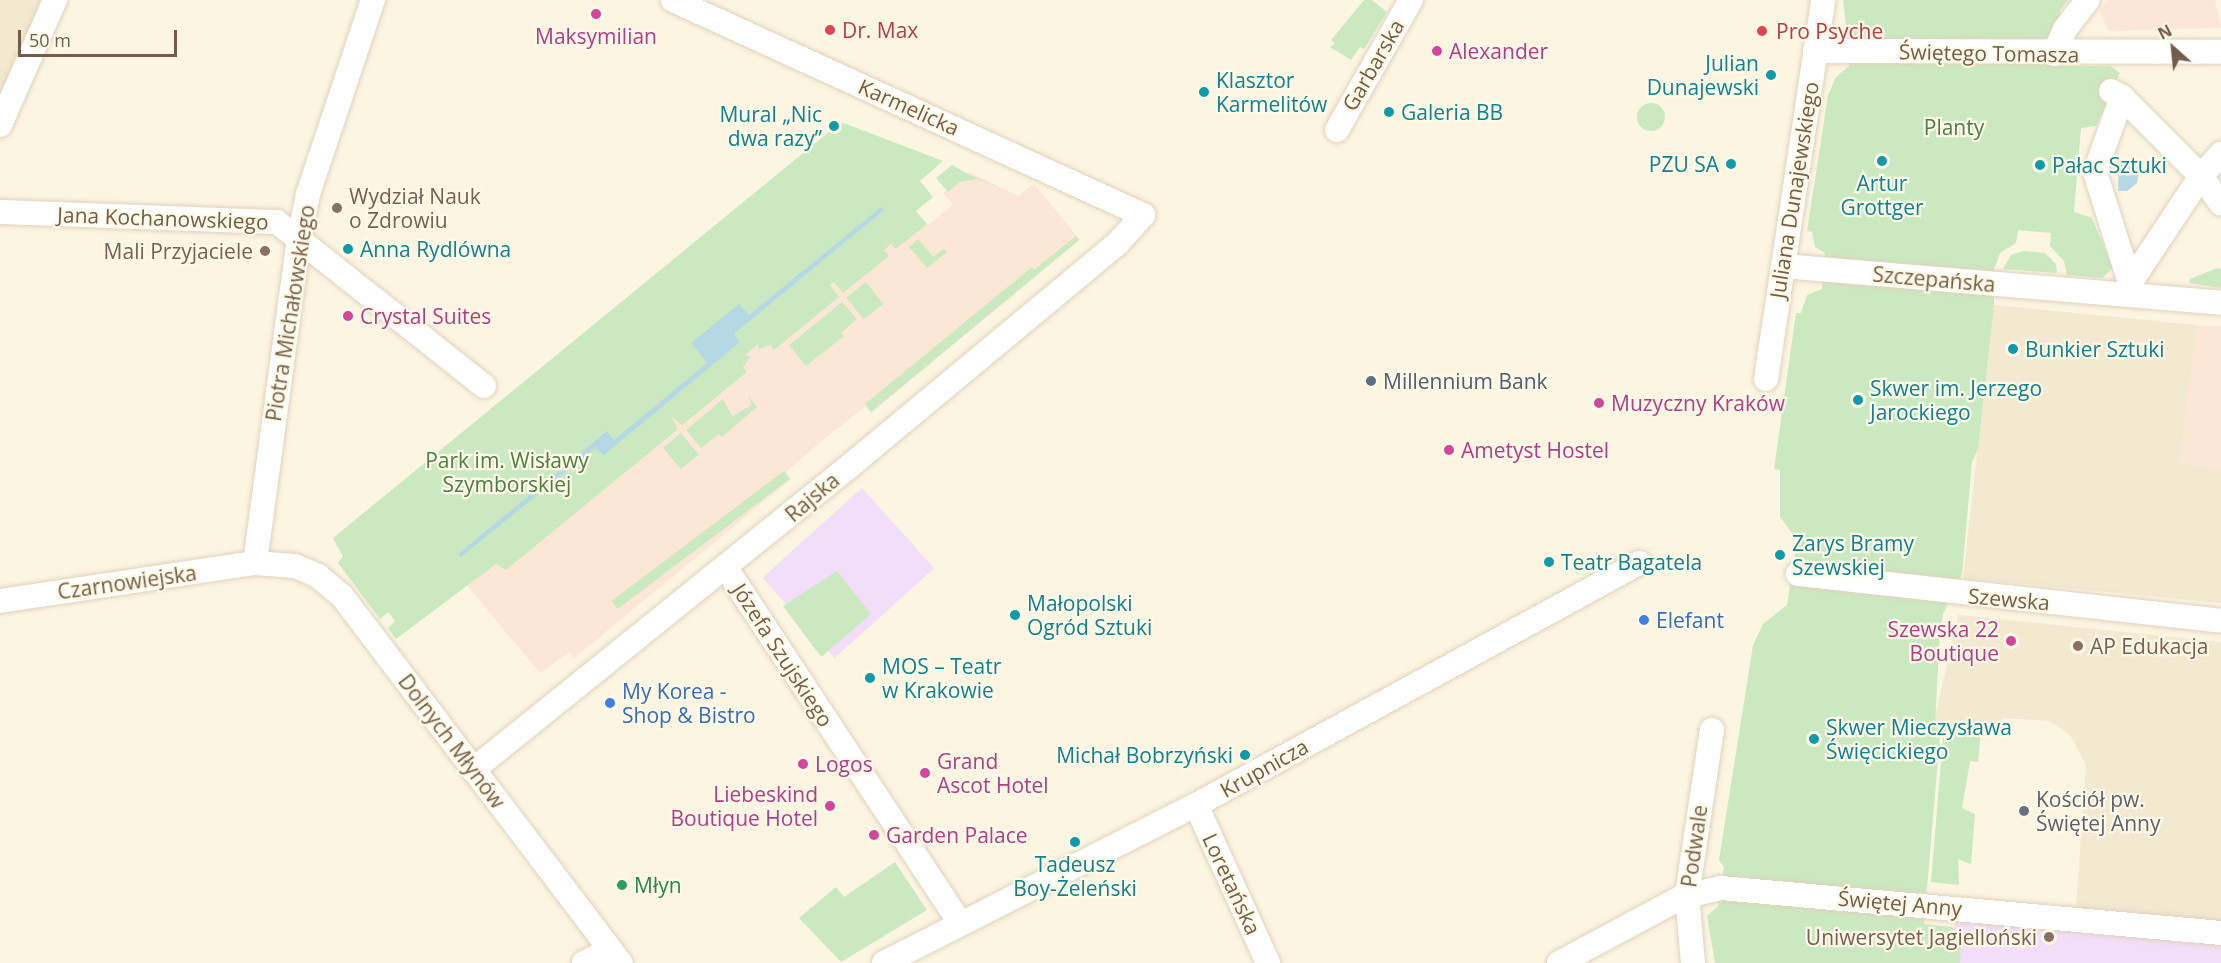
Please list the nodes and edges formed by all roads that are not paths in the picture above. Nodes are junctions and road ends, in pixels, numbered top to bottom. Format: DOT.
graph roads {
  1 [pos="55,0"];
  2 [pos="373,0"];
  3 [pos="673,0"];
  4 [pos="1411,0"];
  5 [pos="1823,0"];
  6 [pos="2088,0"];
  7 [pos="1815,51"];
  8 [pos="2221,52"];
  9 [pos="2054,54"];
  10 [pos="0,125"];
  11 [pos="1336,130"];
  12 [pos="2221,154"];
  13 [pos="2201,177"];
  14 [pos="2221,204"];
  15 [pos="0,212"];
  16 [pos="1143,215"];
  17 [pos="298,239"];
  18 [pos="1783,266"];
  19 [pos="2221,303"];
  20 [pos="1766,379"];
  21 [pos="484,387"];
  22 [pos="255,563"];
  23 [pos="1640,563"];
  24 [pos="726,568"];
  25 [pos="1798,574"];
  26 [pos="0,601"];
  27 [pos="2221,621"];
  28 [pos="1712,730"];
  29 [pos="473,770"];
  30 [pos="1196,805"];
  31 [pos="1687,895"];
  32 [pos="959,922"];
  33 [pos="2221,933"];
  34 [pos="615,956"];
  35 [pos="584,963"];
  36 [pos="884,963"];
  37 [pos="1268,963"];
  38 [pos="1559,963"];
  39 [pos="1693,963"];
  1 -- 10 [label="street"];
  2 -- 17 [label="street, Piotra Michałowskiego"];
  3 -- 16 [label="street, Karmelicka"];
  4 -- 11 [label="street, Garbarska"];
  5 -- 7 [label="street, Juliana Dunajewskiego"];
  6 -- 9 [label="street"];
  7 -- 9 [label="street, Świętego Tomasza"];
  7 -- 18 [label="street, Juliana Dunajewskiego"];
  8 -- 9 [label="street, Świętego Tomasza"];
  12 -- 13 [label="street"];
  13 -- 13 [label="street"];
  13 -- 14 [label="street"];
  15 -- 17 [label="street, Jana Kochanowskiego"];
  16 -- 24 [label="street, Rajska"];
  17 -- 21 [label="street, Jana Kochanowskiego"];
  17 -- 22 [label="street, Piotra Michałowskiego"];
  18 -- 19 [label="street, Szczepańska"];
  18 -- 20 [label="street, Juliana Dunajewskiego"];
  22 -- 26 [label="street, Czarnowiejska"];
  22 -- 29 [label="street, Dolnych Młynów"];
  23 -- 30 [label="street, Krupnicza"];
  24 -- 29 [label="street, Rajska"];
  24 -- 32 [label="street, Józefa Szujskiego"];
  25 -- 27 [label="street, Szewska"];
  28 -- 31 [label="street, Podwale"];
  29 -- 34 [label="street, Dolnych Młynów"];
  30 -- 32 [label="street, Krupnicza"];
  30 -- 37 [label="street, Loretańska"];
  31 -- 33 [label="street, Świętej Anny"];
  31 -- 38 [label="street, Świętej Anny"];
  31 -- 39 [label="street, Podwale"];
  32 -- 36 [label="street, Krupnicza"];
  34 -- 35 [label="street"];
}
